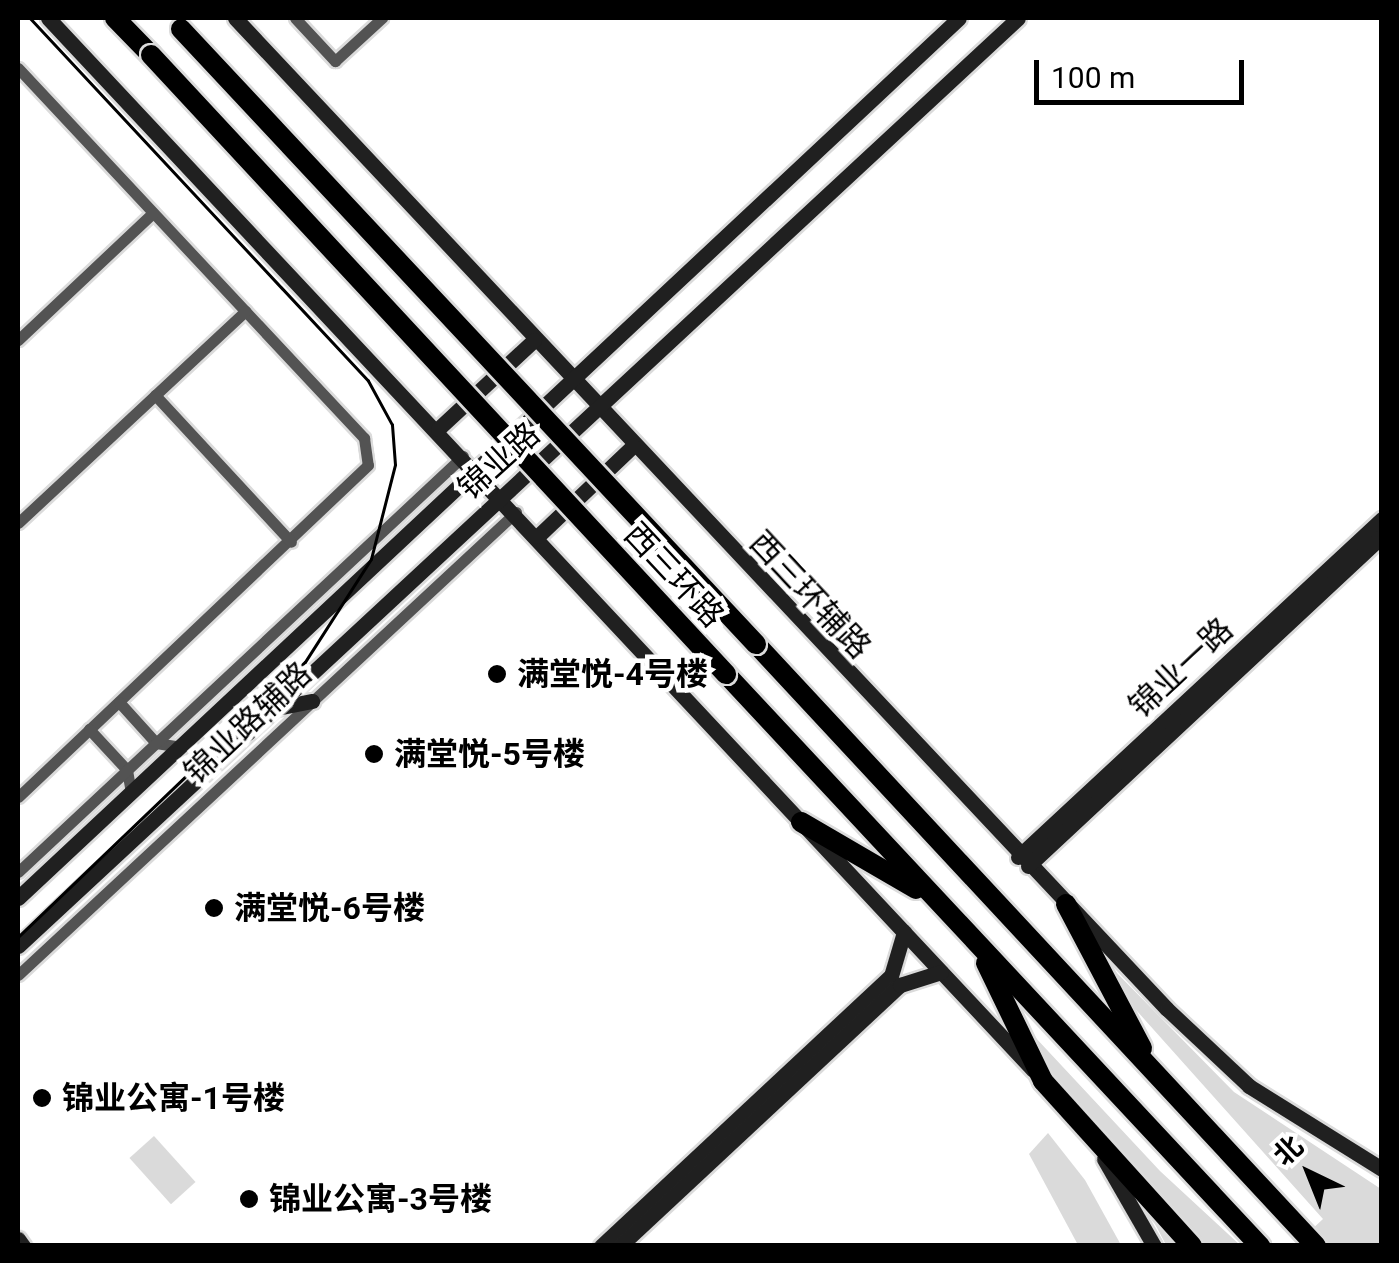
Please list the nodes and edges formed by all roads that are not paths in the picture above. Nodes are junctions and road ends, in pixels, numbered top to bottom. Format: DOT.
graph roads {
  1 [pos="48,18"];
  2 [pos="115,18"];
  3 [pos="235,18"];
  4 [pos="295,18"];
  5 [pos="382,18"];
  6 [pos="959,18"];
  7 [pos="1018,18"];
  8 [pos="176,23"];
  9 [pos="18,68"];
  10 [pos="153,213"];
  11 [pos="245,311"];
  12 [pos="18,340"];
  13 [pos="534,340"];
  14 [pos="571,380"];
  15 [pos="155,395"];
  16 [pos="599,410"];
  17 [pos="438,429"];
  18 [pos="633,446"];
  19 [pos="463,456"];
  20 [pos="476,470"];
  21 [pos="500,496"];
  22 [pos="516,512"];
  23 [pos="1382,519"];
  24 [pos="18,523"];
  25 [pos="538,536"];
  26 [pos="1382,536"];
  27 [pos="291,542"];
  28 [pos="312,701"];
  29 [pos="119,702"];
  30 [pos="272,708"];
  31 [pos="89,730"];
  32 [pos="156,743"];
  33 [pos="180,747"];
  34 [pos="127,770"];
  35 [pos="131,792"];
  36 [pos="18,797"];
  37 [pos="801,822"];
  38 [pos="1023,862"];
  39 [pos="18,872"];
  40 [pos="18,898"];
  41 [pos="935,899"];
  42 [pos="1066,904"];
  43 [pos="904,932"];
  44 [pos="977,944"];
  45 [pos="18,946"];
  46 [pos="941,972"];
  47 [pos="18,975"];
  48 [pos="1155,1072"];
  49 [pos="1043,1081"];
  50 [pos="1078,1118"];
  51 [pos="1330,1144"];
  52 [pos="1382,1169"];
  53 [pos="1382,1178"];
  54 [pos="18,1240"];
  55 [pos="23,1246"];
  56 [pos="600,1246"];
  57 [pos="620,1246"];
  58 [pos="1154,1246"];
  59 [pos="1192,1246"];
  60 [pos="1260,1246"];
  61 [pos="1316,1246"];
  1 -- 17 [label="main road"];
  2 -- 41 [label="highway, 西三环路, bridge"];
  3 -- 13 [label="main road, 西三环辅路"];
  4 -- 5 [label="street"];
  6 -- 14 [label="main road, 锦业路"];
  7 -- 16 [label="main road, 锦业路"];
  8 -- 48 [label="highway, 西三环路, bridge"];
  9 -- 10 [label="street"];
  10 -- 11 [label="street"];
  10 -- 12 [label="street"];
  11 -- 15 [label="street"];
  11 -- 27 [label="street"];
  13 -- 14 [label="main road, 西三环辅路"];
  13 -- 17 [label="main road"];
  14 -- 16 [label="main road, 西三环辅路"];
  14 -- 20 [label="main road, 锦业路"];
  15 -- 24 [label="street"];
  15 -- 27 [label="street"];
  16 -- 18 [label="main road, 西三环辅路"];
  16 -- 21 [label="main road, 锦业路"];
  17 -- 19 [label="main road"];
  18 -- 25 [label="main road"];
  18 -- 38 [label="main road, 西三环辅路"];
  19 -- 20 [label="main road"];
  19 -- 32 [label="street, 锦业路辅路"];
  20 -- 21 [label="main road"];
  20 -- 33 [label="main road, 锦业路"];
  21 -- 22 [label="main road"];
  21 -- 30 [label="main road, 锦业路"];
  22 -- 25 [label="main road"];
  22 -- 28 [label="street, 锦业路辅路"];
  23 -- 38 [label="main road, 锦业一路"];
  25 -- 37 [label="main road"];
  26 -- 38 [label="main road, 锦业一路"];
  27 -- 29 [label="street"];
  28 -- 30 [label="main road"];
  28 -- 47 [label="street, 锦业路辅路"];
  29 -- 31 [label="street"];
  29 -- 32 [label="street"];
  30 -- 45 [label="main road, 锦业路"];
  31 -- 34 [label="street"];
  31 -- 36 [label="street"];
  32 -- 33 [label="street"];
  32 -- 34 [label="street, 锦业路辅路"];
  33 -- 35 [label="main road, 锦业路"];
  34 -- 35 [label="street"];
  34 -- 39 [label="street, 锦业路辅路"];
  35 -- 40 [label="main road, 锦业路"];
  37 -- 41 [label="highway"];
  37 -- 43 [label="main road"];
  38 -- 42 [label="main road, 西三环辅路"];
  41 -- 44 [label="highway, 西三环路"];
  42 -- 48 [label="highway"];
  42 -- 51 [label="main road, 西三环辅路"];
  43 -- 46 [label="main road"];
  43 -- 56 [label="main road"];
  44 -- 49 [label="highway"];
  44 -- 60 [label="highway, 西三环路"];
  46 -- 49 [label="main road"];
  46 -- 57 [label="main road"];
  48 -- 61 [label="highway, 西三环路"];
  49 -- 50 [label="highway"];
  50 -- 58 [label="main road"];
  50 -- 59 [label="highway"];
  51 -- 52 [label="main road, 西三环辅路"];
  51 -- 53 [label="main road"];
  54 -- 55 [label="main road"];
}
